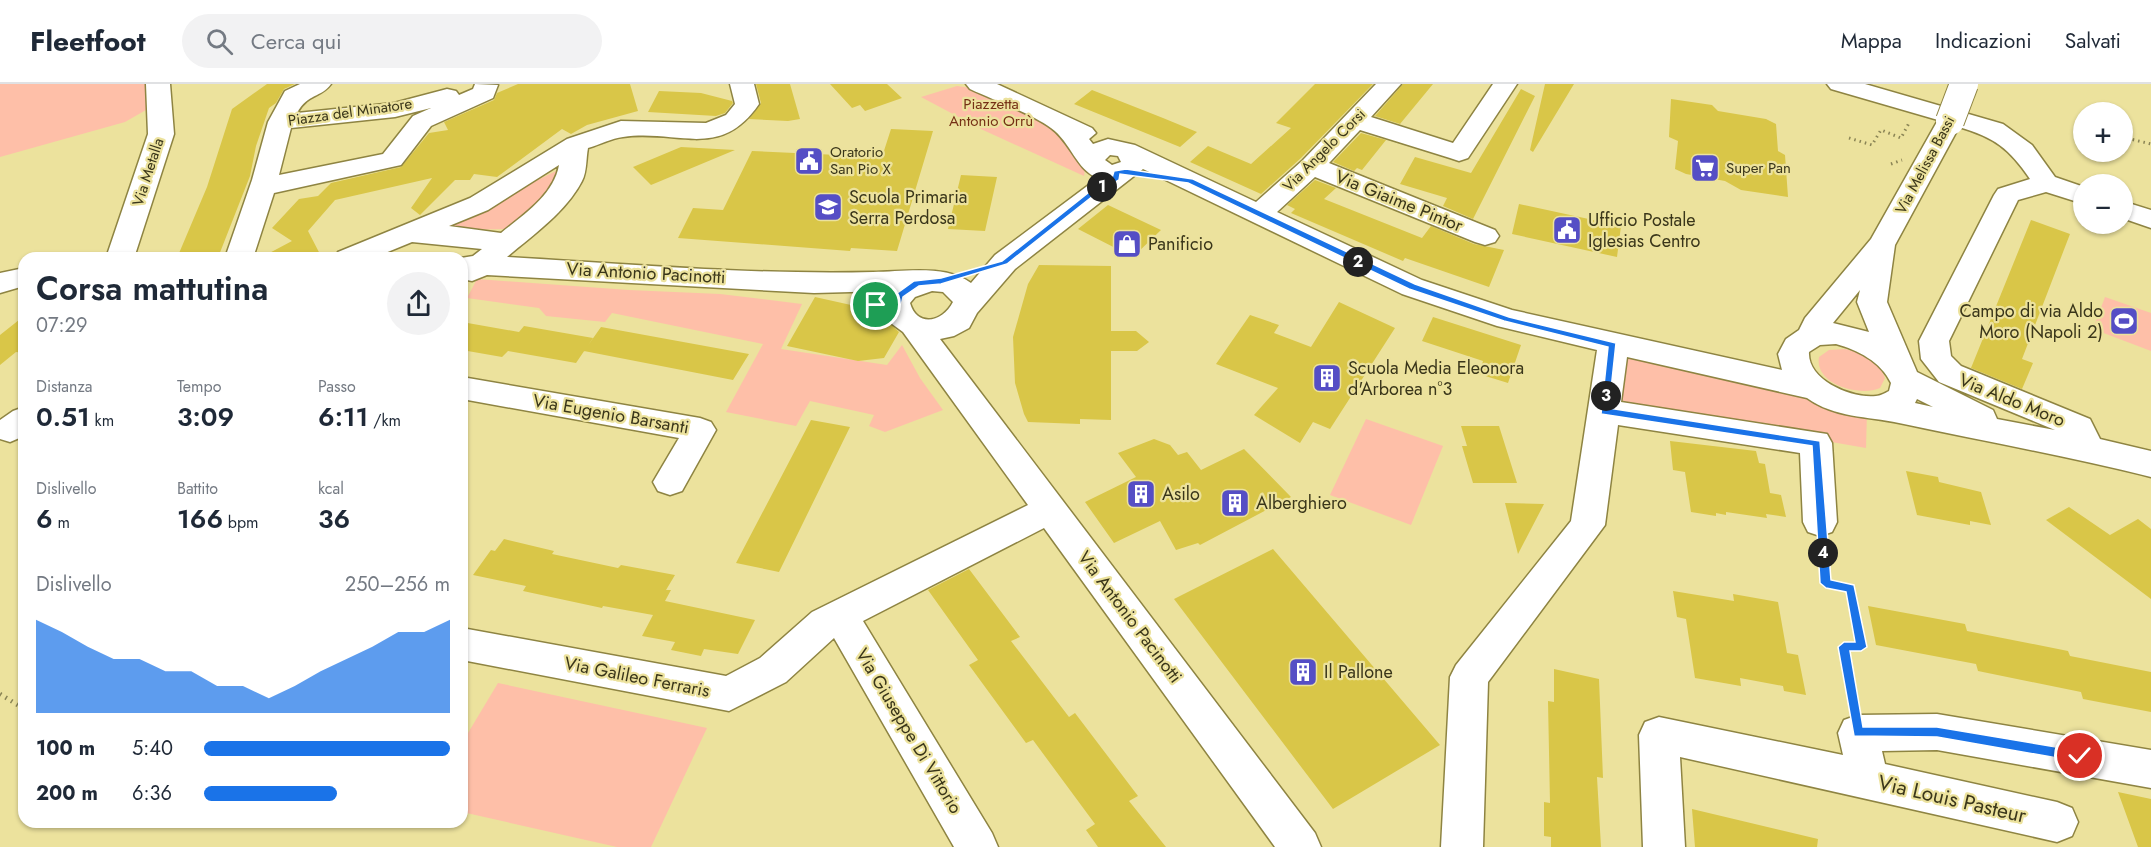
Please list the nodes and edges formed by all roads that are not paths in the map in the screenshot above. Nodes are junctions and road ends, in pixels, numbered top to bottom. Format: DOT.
graph roads {
  1 [pos="158,84"];
  2 [pos="742,84"];
  3 [pos="978,84"];
  4 [pos="1389,84"];
  5 [pos="1505,84"];
  6 [pos="1839,84"];
  7 [pos="1964,84"];
  8 [pos="488,85"];
  9 [pos="315,86"];
  10 [pos="1008,89"];
  11 [pos="417,103"];
  12 [pos="308,119"];
  13 [pos="1355,120"];
  14 [pos="280,122"];
  15 [pos="576,144"];
  16 [pos="1110,166"];
  17 [pos="1312,166"];
  18 [pos="2046,183"];
  19 [pos="262,187"];
  20 [pos="2073,192"];
  21 [pos="2133,213"];
  22 [pos="1257,215"];
  23 [pos="2151,219"];
  24 [pos="408,234"];
  25 [pos="1485,236"];
  26 [pos="506,243"];
  27 [pos="1882,244"];
  28 [pos="122,252"];
  29 [pos="240,252"];
  30 [pos="363,252"];
  31 [pos="1005,262"];
  32 [pos="468,271"];
  33 [pos="468,272"];
  34 [pos="18,278"];
  35 [pos="935,281"];
  36 [pos="0,283"];
  37 [pos="814,283"];
  38 [pos="966,310"];
  39 [pos="906,320"];
  40 [pos="1804,342"];
  41 [pos="1613,345"];
  42 [pos="1696,353"];
  43 [pos="1901,370"];
  44 [pos="959,387"];
  45 [pos="468,389"];
  46 [pos="1815,389"];
  47 [pos="1882,408"];
  48 [pos="1604,411"];
  49 [pos="2035,437"];
  50 [pos="2086,447"];
  51 [pos="2141,460"];
  52 [pos="670,482"];
  53 [pos="1050,509"];
  54 [pos="1820,522"];
  55 [pos="840,615"];
  56 [pos="468,645"];
  57 [pos="2151,769"];
  58 [pos="1868,779"];
  59 [pos="2057,822"];
  60 [pos="977,847"];
  61 [pos="1300,847"];
  62 [pos="1462,847"];
  63 [pos="1664,847"];
  1 -- 28 [label="street, Via Metalla"];
  2 -- 15 [label="street"];
  3 -- 10 [label="street"];
  4 -- 13 [label="street, Via Angelo Corsi"];
  5 -- 13 [label="street"];
  6 -- 18 [label="street"];
  7 -- 27 [label="street, Via Melissa Bassi, bridge"];
  8 -- 11 [label="street, Piazza del Minatore"];
  9 -- 12 [label="street"];
  9 -- 14 [label="street"];
  10 -- 16 [label="street"];
  11 -- 12 [label="street, Piazza del Minatore"];
  11 -- 19 [label="street, Piazza del Minatore"];
  12 -- 14 [label="street, Piazza del Minatore"];
  13 -- 17 [label="street, Via Angelo Corsi"];
  14 -- 19 [label="street"];
  15 -- 24 [label="street"];
  15 -- 26 [label="street"];
  16 -- 22 [label="street"];
  16 -- 31 [label="street"];
  17 -- 22 [label="street, Via Angelo Corsi"];
  17 -- 25 [label="street, Via Giaime Pintor"];
  18 -- 20 [label="street"];
  18 -- 50 [label="street, Via Aldo Moro"];
  19 -- 29 [label="street"];
  21 -- 23 [label="street"];
  22 -- 41 [label="street"];
  24 -- 26 [label="street"];
  24 -- 30 [label="street"];
  26 -- 32 [label="street"];
  27 -- 40 [label="street, Via Melissa Bassi"];
  27 -- 43 [label="street, Via Melissa Bassi"];
  31 -- 35 [label="street"];
  31 -- 38 [label="street"];
  33 -- 37 [label="street, Via Antonio Pacinotti"];
  34 -- 36 [label="street"];
  35 -- 37 [label="street, Via Antonio Pacinotti"];
  35 -- 38 [label="street"];
  35 -- 39 [label="street"];
  37 -- 39 [label="street, Via Antonio Pacinotti"];
  38 -- 39 [label="street"];
  38 -- 44 [label="street"];
  39 -- 44 [label="street, Via Antonio Pacinotti"];
  40 -- 42 [label="street"];
  40 -- 43 [label="street"];
  40 -- 46 [label="street"];
  41 -- 42 [label="street"];
  41 -- 48 [label="street"];
  42 -- 46 [label="street"];
  43 -- 47 [label="street"];
  43 -- 49 [label="street"];
  44 -- 53 [label="street, Via Antonio Pacinotti"];
  45 -- 52 [label="street, Via Eugenio Barsanti"];
  46 -- 47 [label="street"];
  47 -- 49 [label="street"];
  48 -- 54 [label="street"];
  48 -- 62 [label="street"];
  49 -- 50 [label="street"];
  50 -- 51 [label="street"];
  53 -- 55 [label="street, Via Galileo Ferraris"];
  53 -- 61 [label="street, Via Antonio Pacinotti"];
  55 -- 56 [label="street, Via Galileo Ferraris"];
  55 -- 60 [label="street, Via Giuseppe Di Vittorio"];
  57 -- 58 [label="street, Via Louis Pasteur"];
  58 -- 59 [label="street, Via Louis Pasteur"];
  58 -- 63 [label="street"];
}
